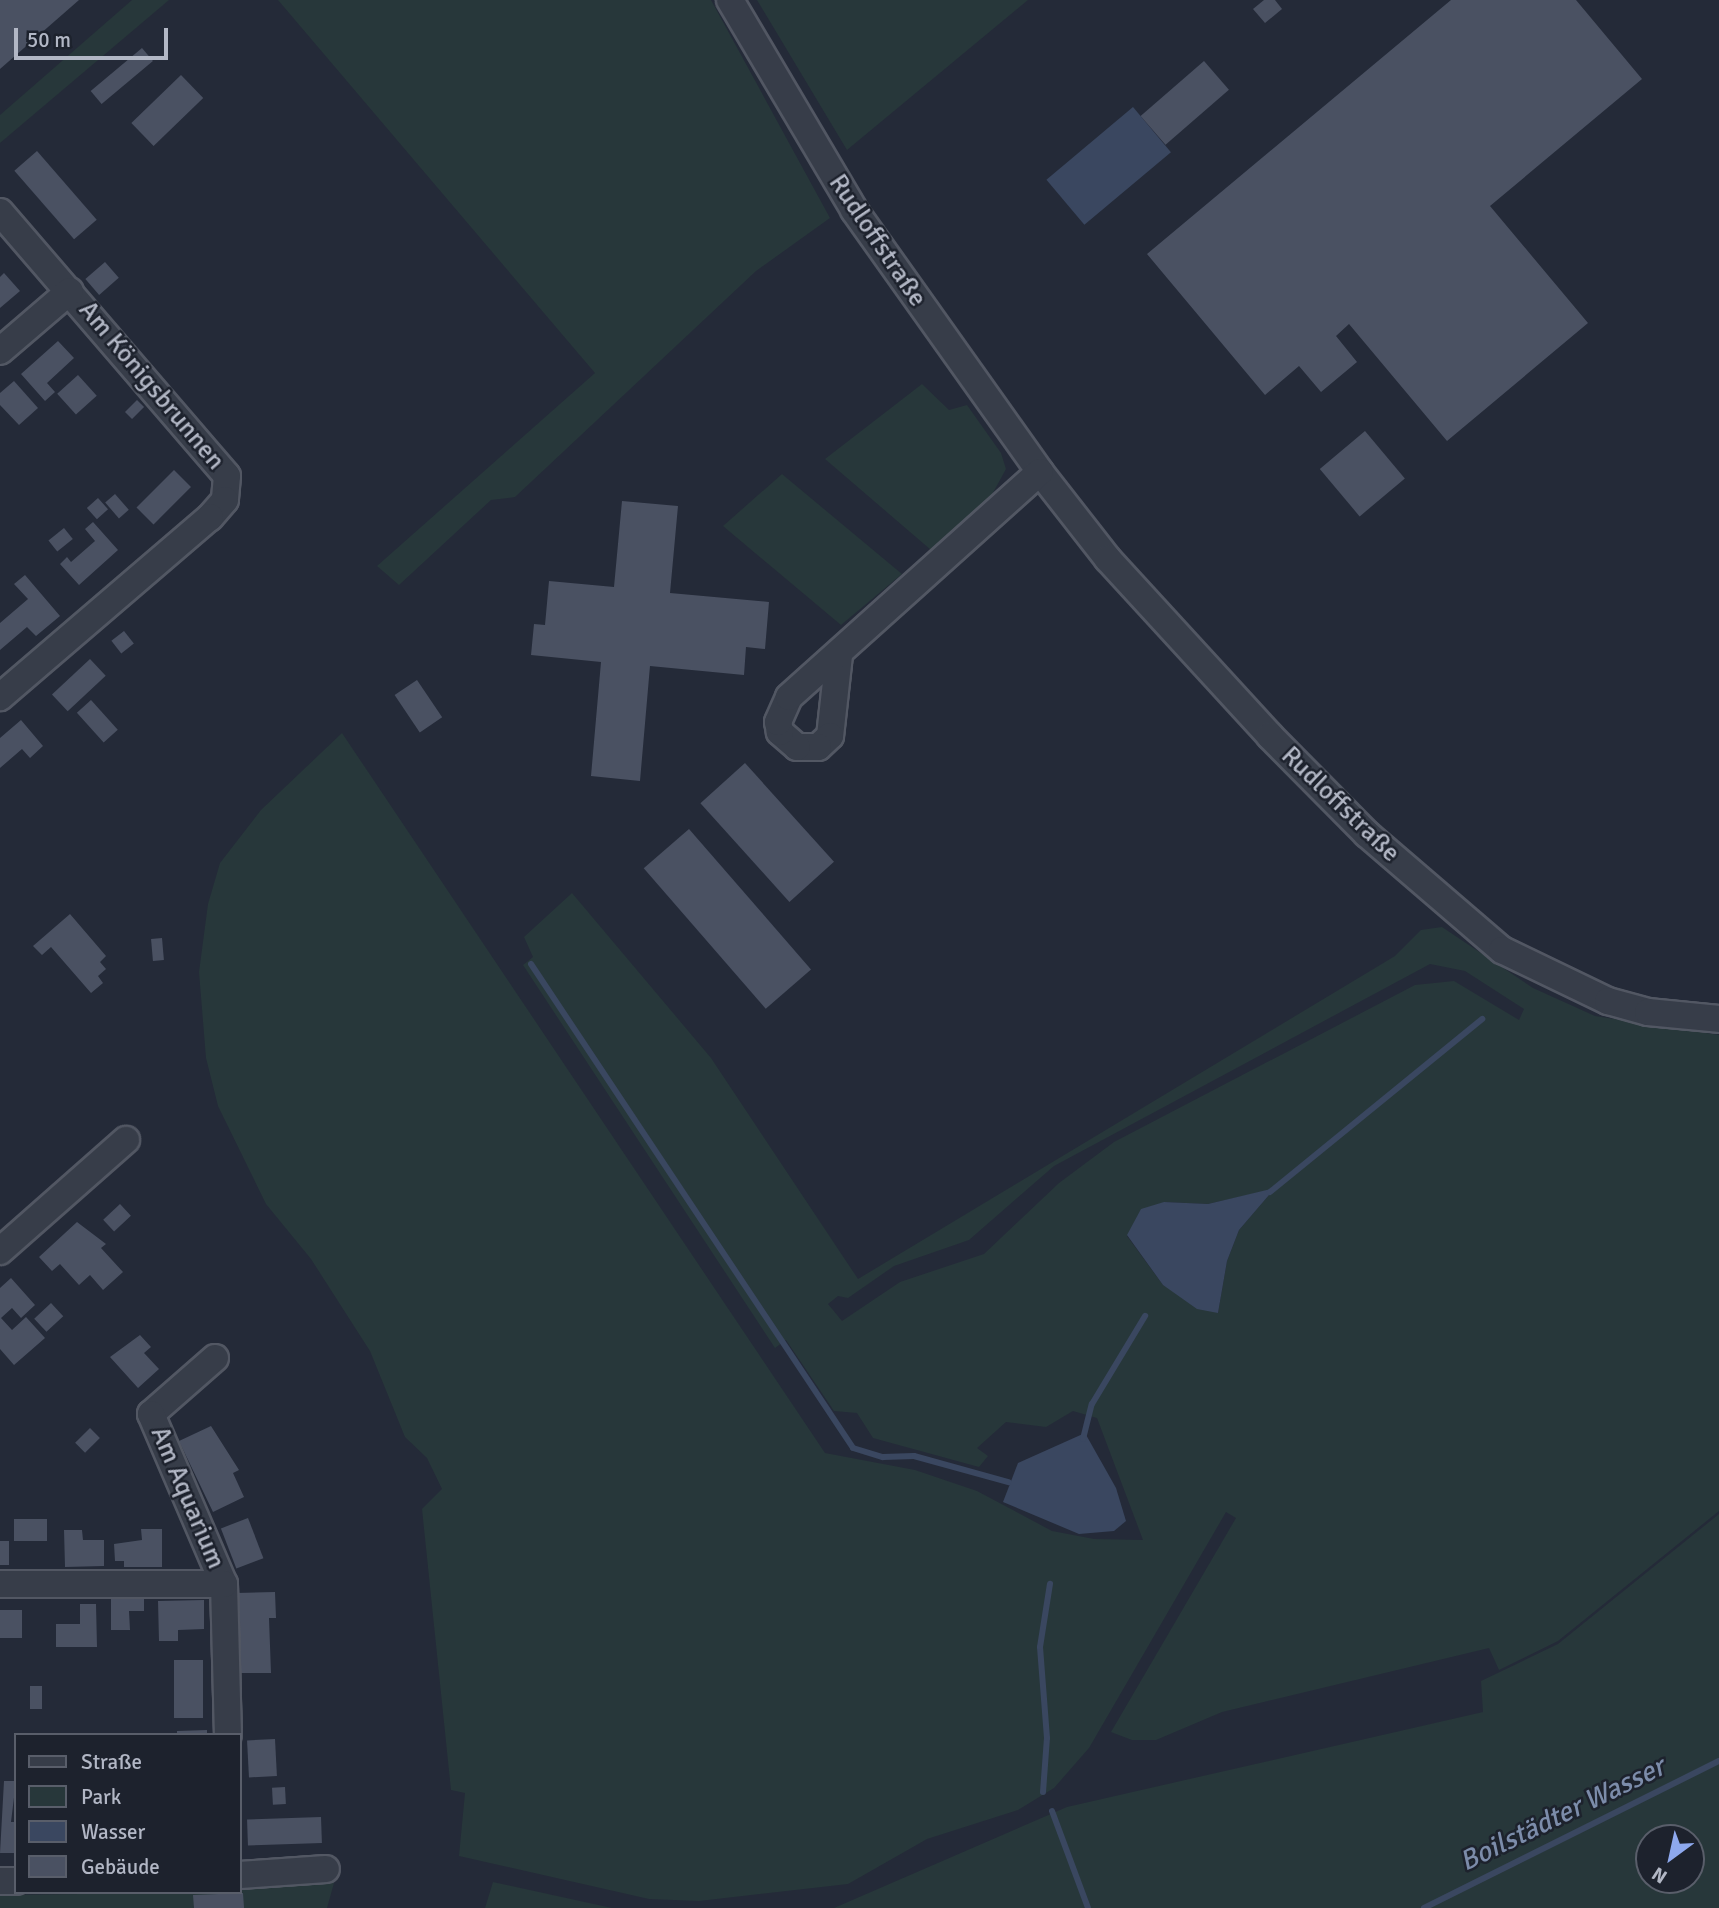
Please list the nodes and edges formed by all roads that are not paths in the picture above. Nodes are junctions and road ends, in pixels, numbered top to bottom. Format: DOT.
graph roads {
  1 [pos="730,0"];
  2 [pos="0,212"];
  3 [pos="69,290"];
  4 [pos="0,351"];
  5 [pos="1040,472"];
  6 [pos="839,655"];
  7 [pos="0,696"];
  8 [pos="1719,1019"];
  9 [pos="126,1140"];
  10 [pos="0,1251"];
  11 [pos="215,1358"];
  12 [pos="0,1584"];
  13 [pos="224,1584"];
  14 [pos="228,1733"];
  15 [pos="326,1869"];
  16 [pos="242,1875"];
  1 -- 5 [label="street, Rudloffstraße"];
  2 -- 3 [label="street, Am Königsbrunnen"];
  3 -- 4 [label="street"];
  3 -- 7 [label="street, Am Königsbrunnen"];
  5 -- 6 [label="street"];
  5 -- 8 [label="street, Rudloffstraße"];
  9 -- 10 [label="street"];
  11 -- 13 [label="street, Am Aquarium"];
  12 -- 13 [label="street, Am Aquarium"];
  13 -- 14 [label="street, Am Aquarium"];
  15 -- 16 [label="street"];
}
